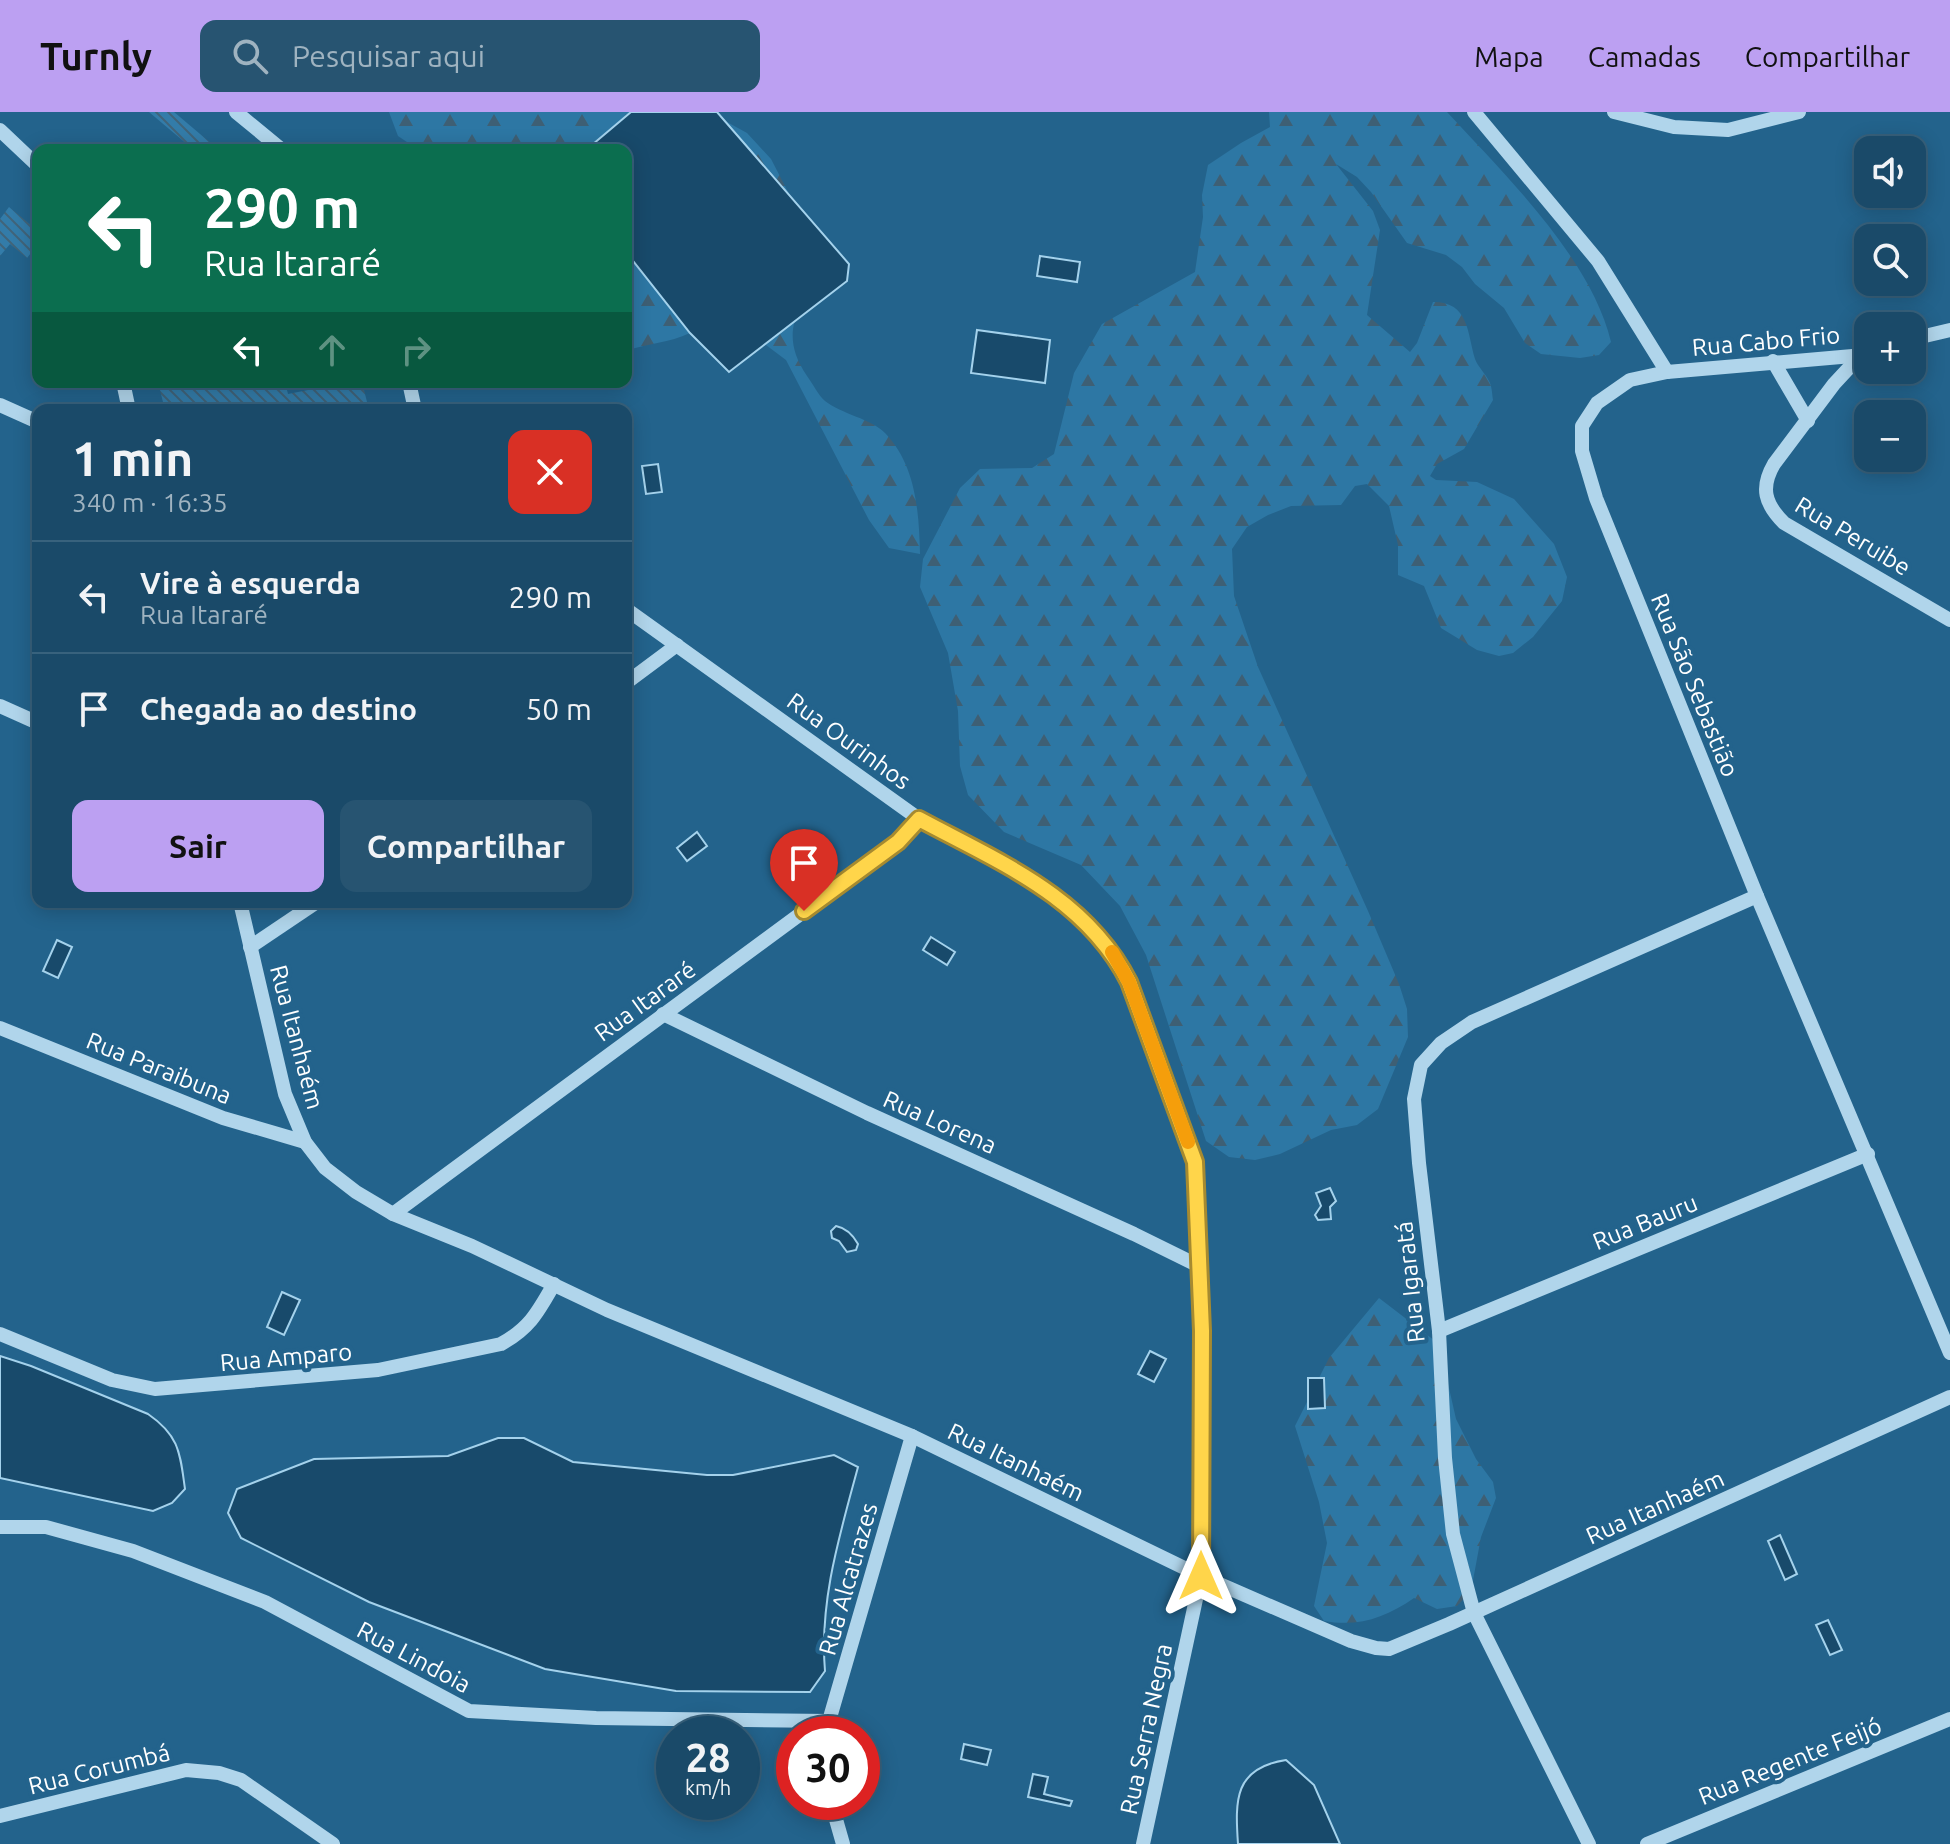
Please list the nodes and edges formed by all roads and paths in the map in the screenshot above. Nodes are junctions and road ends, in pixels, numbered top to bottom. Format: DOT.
graph roads {
  1 [pos="236,112"];
  2 [pos="1474,112"];
  3 [pos="1614,112"];
  4 [pos="1799,112"];
  5 [pos="0,130"];
  6 [pos="275,144"];
  7 [pos="32,160"];
  8 [pos="1950,330"];
  9 [pos="1926,336"];
  10 [pos="1854,356"];
  11 [pos="1773,361"];
  12 [pos="1854,365"];
  13 [pos="1667,372"];
  14 [pos="0,405"];
  15 [pos="32,419"];
  16 [pos="1808,421"];
  17 [pos="632,613"];
  18 [pos="1950,620"];
  19 [pos="677,645"];
  20 [pos="632,679"];
  21 [pos="0,706"];
  22 [pos="32,720"];
  23 [pos="919,819"];
  24 [pos="1757,896"];
  25 [pos="241,908"];
  26 [pos="308,908"];
  27 [pos="250,947"];
  28 [pos="663,1014"];
  29 [pos="0,1028"];
  30 [pos="305,1142"];
  31 [pos="1868,1154"];
  32 [pos="393,1214"];
  33 [pos="1199,1266"];
  34 [pos="554,1284"];
  35 [pos="1439,1331"];
  36 [pos="0,1334"];
  37 [pos="1950,1353"];
  38 [pos="1950,1397"];
  39 [pos="912,1436"];
  40 [pos="0,1527"];
  41 [pos="1201,1576"];
  42 [pos="1474,1613"];
  43 [pos="832,1716"];
  44 [pos="1950,1719"];
  45 [pos="776,1726"];
  46 [pos="0,1816"];
  47 [pos="836,1820"];
  48 [pos="333,1844"];
  49 [pos="843,1844"];
  50 [pos="1143,1844"];
  51 [pos="1589,1844"];
  52 [pos="1647,1844"];
  1 -- 6 [label="street"];
  2 -- 13 [label="street"];
  3 -- 4 [label="street"];
  5 -- 7 [label="street"];
  8 -- 9 [label="street"];
  10 -- 11 [label="street, Rua Cabo Frio"];
  11 -- 13 [label="street, Rua Cabo Frio"];
  11 -- 16 [label="street"];
  12 -- 16 [label="street, Rua Peruibe"];
  13 -- 24 [label="street, Rua São Sebastião"];
  14 -- 15 [label="street"];
  16 -- 18 [label="street, Rua Peruibe"];
  17 -- 19 [label="street, Rua Ourinhos"];
  19 -- 20 [label="street"];
  19 -- 23 [label="street, Rua Ourinhos"];
  21 -- 22 [label="street"];
  23 -- 28 [label="street, Rua Itararé"];
  23 -- 33 [label="street, Rua Ourinhos"];
  24 -- 31 [label="street, Rua São Sebastião"];
  24 -- 35 [label="street, Rua Igaratá"];
  25 -- 27 [label="street, Rua Itanhaém"];
  26 -- 27 [label="street"];
  27 -- 30 [label="street, Rua Itanhaém"];
  28 -- 32 [label="street, Rua Itararé"];
  28 -- 33 [label="street, Rua Lorena"];
  29 -- 30 [label="street, Rua Paraibuna"];
  30 -- 32 [label="street, Rua Itanhaém"];
  31 -- 35 [label="street, Rua Bauru"];
  31 -- 37 [label="street, Rua São Sebastião"];
  32 -- 34 [label="street, Rua Itanhaém"];
  33 -- 41 [label="street, Rua Ourinhos"];
  34 -- 36 [label="street, Rua Amparo"];
  34 -- 39 [label="street, Rua Itanhaém"];
  35 -- 42 [label="street, Rua Igaratá"];
  38 -- 42 [label="street, Rua Itanhaém"];
  39 -- 41 [label="street, Rua Itanhaém"];
  39 -- 43 [label="street, Rua Alcatrazes"];
  40 -- 45 [label="street, Rua Lindoia"];
  41 -- 42 [label="street, Rua Itanhaém"];
  41 -- 50 [label="street, Rua Serra Negra"];
  42 -- 51 [label="street, Rua Igaratá"];
  44 -- 52 [label="street, Rua Regente Feijó"];
  46 -- 48 [label="street, Rua Corumbá"];
  47 -- 49 [label="street"];
}
